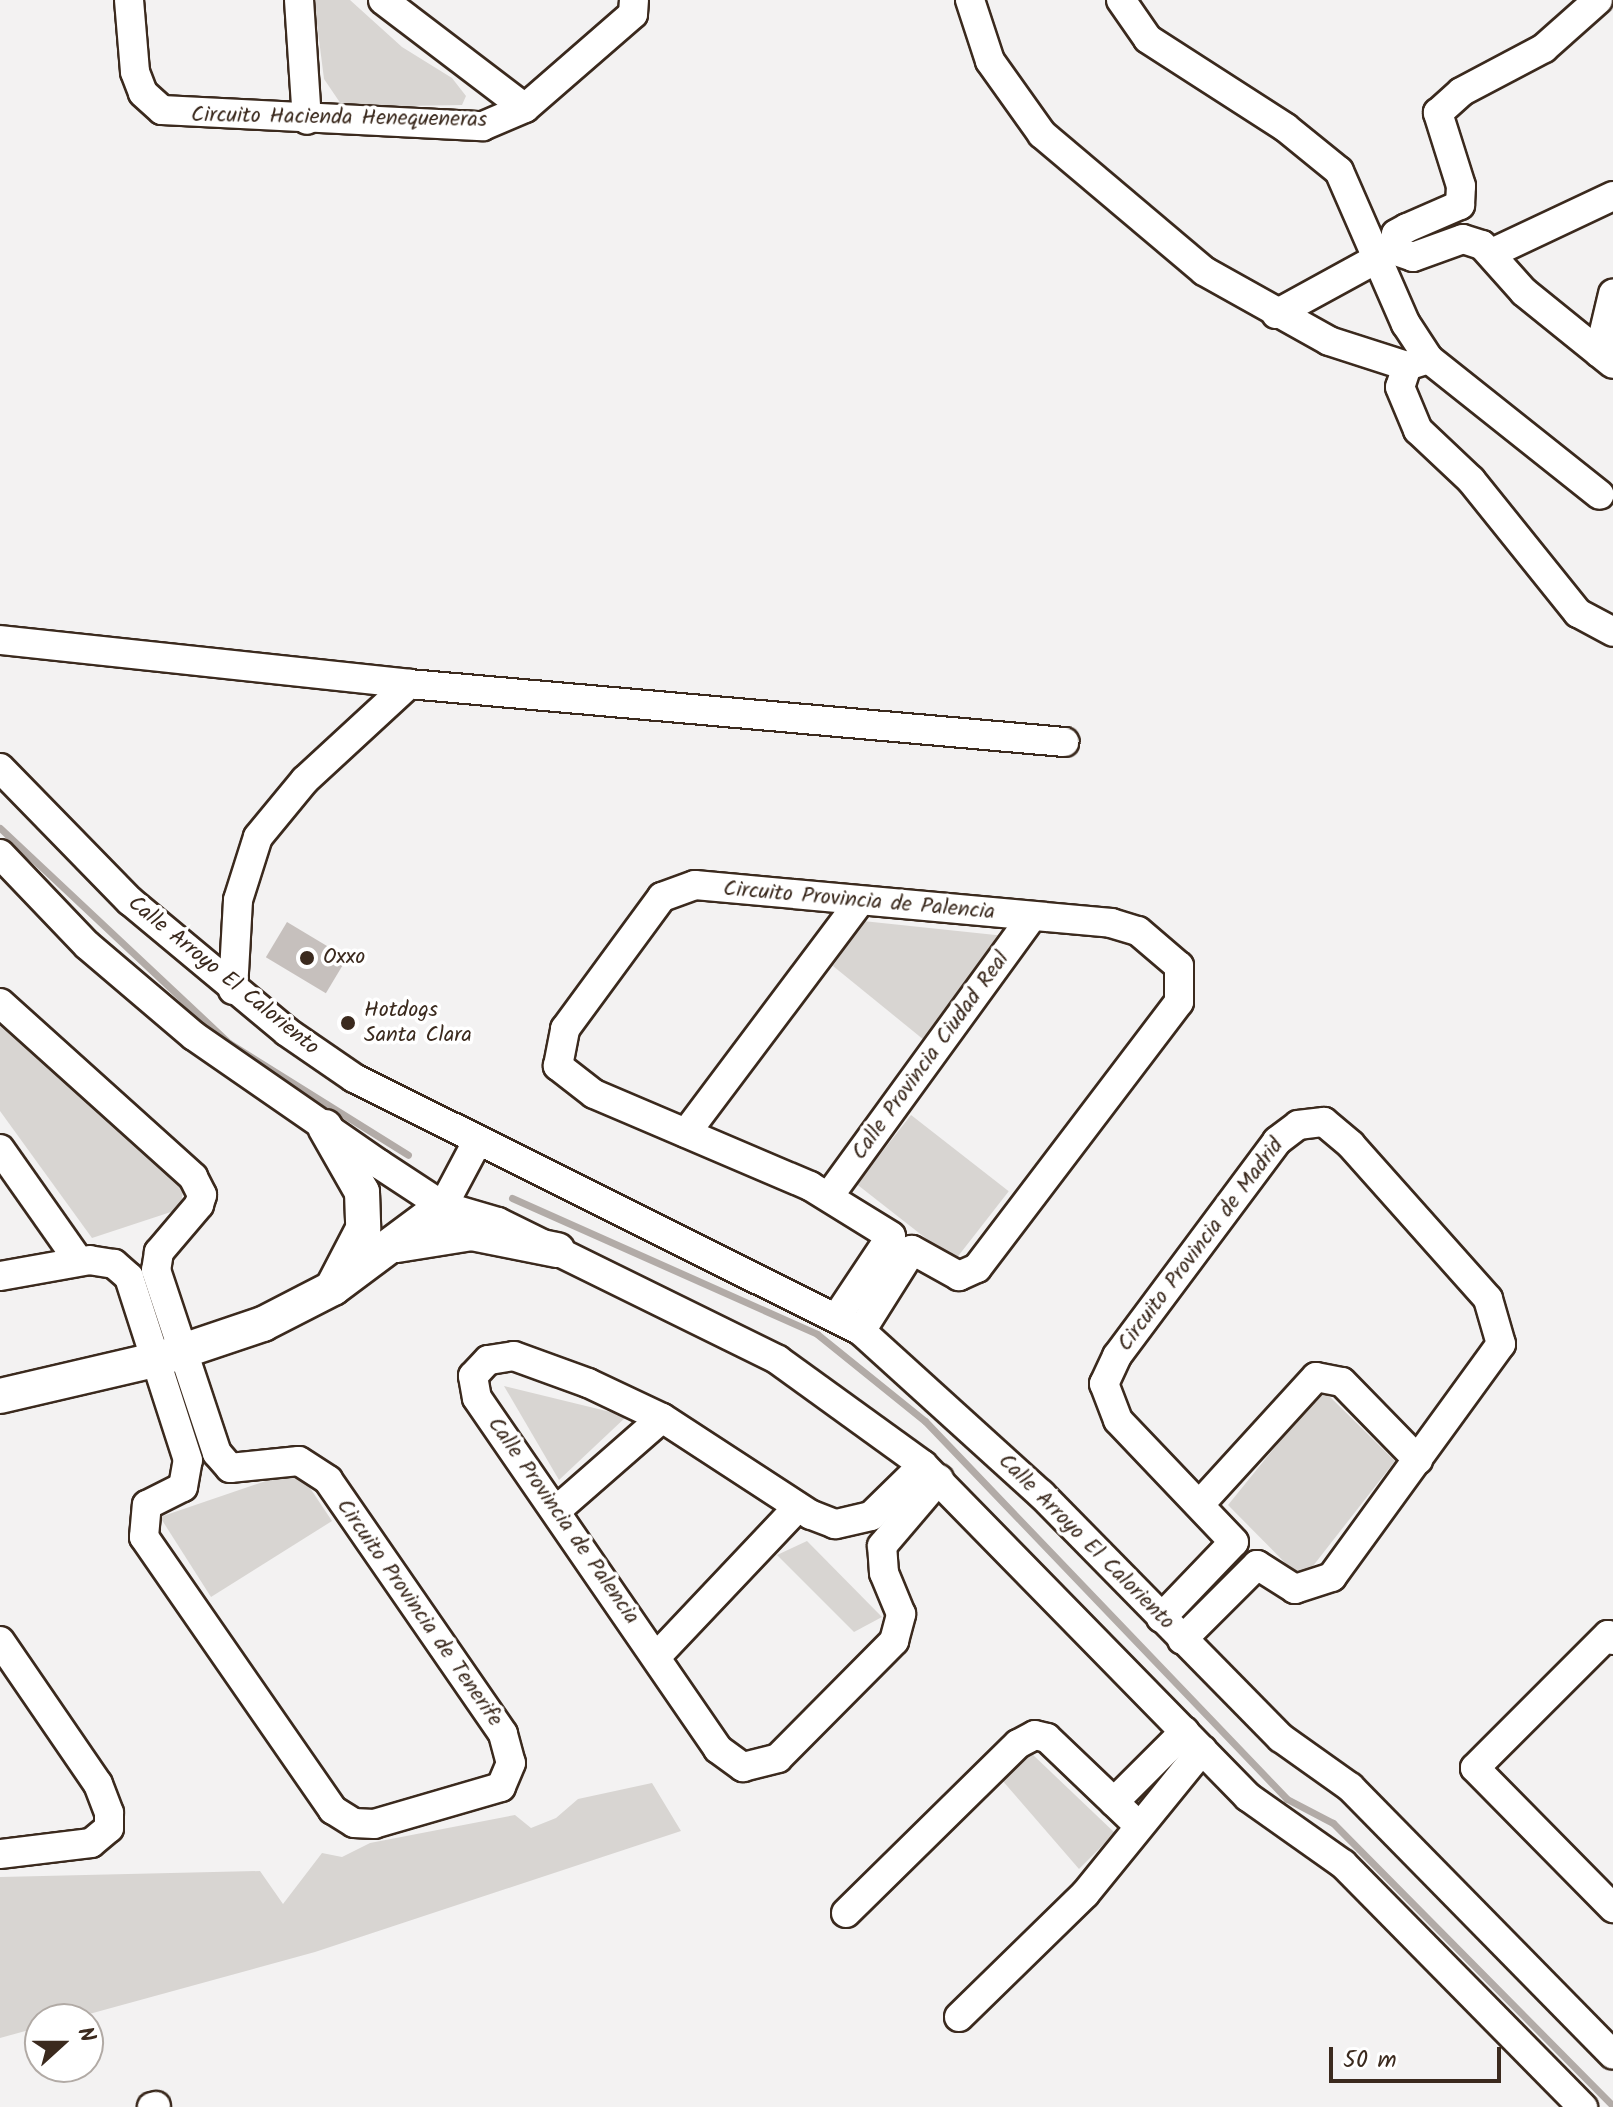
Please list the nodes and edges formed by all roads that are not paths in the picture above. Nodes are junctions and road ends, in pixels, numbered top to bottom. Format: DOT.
graph roads {
  1 [pos="129,0"];
  2 [pos="299,0"];
  3 [pos="383,0"];
  4 [pos="634,0"];
  5 [pos="970,0"];
  6 [pos="1121,0"];
  7 [pos="1598,0"];
  8 [pos="525,108"];
  9 [pos="307,120"];
  10 [pos="1613,196"];
  11 [pos="1398,248"];
  12 [pos="1492,253"];
  13 [pos="1613,294"];
  14 [pos="1276,314"];
  15 [pos="1606,358"];
  16 [pos="1418,362"];
  17 [pos="1600,495"];
  18 [pos="1613,632"];
  19 [pos="0,640"];
  20 [pos="409,684"];
  21 [pos="1064,742"];
  22 [pos="0,768"];
  23 [pos="0,854"];
  24 [pos="859,903"];
  25 [pos="1032,917"];
  26 [pos="233,990"];
  27 [pos="0,1003"];
  28 [pos="325,1127"];
  29 [pos="686,1133"];
  30 [pos="476,1144"];
  31 [pos="0,1149"];
  32 [pos="829,1196"];
  33 [pos="443,1206"];
  34 [pos="902,1243"];
  35 [pos="397,1245"];
  36 [pos="557,1250"];
  37 [pos="78,1260"];
  38 [pos="0,1276"];
  39 [pos="333,1288"];
  40 [pos="837,1317"];
  41 [pos="861,1331"];
  42 [pos="170,1356"];
  43 [pos="0,1396"];
  44 [pos="662,1418"];
  45 [pos="1418,1460"];
  46 [pos="931,1472"];
  47 [pos="1200,1504"];
  48 [pos="798,1507"];
  49 [pos="558,1509"];
  50 [pos="1234,1542"];
  51 [pos="1257,1565"];
  52 [pos="1161,1618"];
  53 [pos="1182,1640"];
  54 [pos="1613,1640"];
  55 [pos="0,1641"];
  56 [pos="657,1656"];
  57 [pos="1194,1740"];
  58 [pos="1114,1802"];
  59 [pos="1137,1824"];
  60 [pos="0,1854"];
  61 [pos="1613,1908"];
  62 [pos="846,1913"];
  63 [pos="959,2017"];
  64 [pos="1613,2055"];
  65 [pos="1583,2107"];
  1 -- 9 [label="street, Circuito Hacienda Henequeneras"];
  2 -- 9 [label="street"];
  3 -- 8 [label="street"];
  4 -- 8 [label="street, Circuito Hacienda Henequeneras"];
  5 -- 14 [label="street"];
  6 -- 11 [label="street"];
  7 -- 11 [label="street"];
  8 -- 9 [label="street, Circuito Hacienda Henequeneras"];
  10 -- 12 [label="street"];
  11 -- 12 [label="street"];
  11 -- 14 [label="street"];
  11 -- 16 [label="street"];
  12 -- 15 [label="street"];
  13 -- 15 [label="street"];
  14 -- 16 [label="street"];
  16 -- 17 [label="street"];
  16 -- 18 [label="street"];
  19 -- 20 [label="street"];
  20 -- 21 [label="street"];
  20 -- 26 [label="street"];
  22 -- 26 [label="street, Calle Arroyo El Caloriento"];
  23 -- 28 [label="street"];
  24 -- 25 [label="street, Circuito Provincia de Palencia"];
  24 -- 29 [label="street"];
  24 -- 29 [label="street, Circuito Provincia de Palencia"];
  25 -- 32 [label="street, Calle Provincia Ciudad Real"];
  25 -- 34 [label="street, Circuito Provincia de Palencia"];
  26 -- 30 [label="street, Calle Arroyo El Caloriento"];
  27 -- 42 [label="street"];
  28 -- 33 [label="street"];
  28 -- 39 [label="street"];
  29 -- 32 [label="street, Circuito Provincia de Palencia"];
  30 -- 33 [label="street"];
  30 -- 40 [label="street, Calle Arroyo El Caloriento"];
  31 -- 37 [label="street"];
  32 -- 34 [label="street, Circuito Provincia de Palencia"];
  33 -- 35 [label="street"];
  33 -- 36 [label="street"];
  34 -- 40 [label="street"];
  34 -- 41 [label="street"];
  35 -- 36 [label="street"];
  35 -- 39 [label="street"];
  36 -- 46 [label="street"];
  37 -- 38 [label="street"];
  37 -- 42 [label="street"];
  39 -- 42 [label="street"];
  40 -- 41 [label="street, Calle Arroyo El Caloriento"];
  41 -- 52 [label="street, Calle Arroyo El Caloriento"];
  42 -- 42 [label="street, Circuito Provincia de Tenerife"];
  42 -- 43 [label="street"];
  44 -- 48 [label="street, Calle Provincia de Palencia"];
  44 -- 49 [label="street"];
  44 -- 49 [label="street, Calle Provincia de Palencia"];
  45 -- 47 [label="street"];
  45 -- 47 [label="street, Circuito Provincia de Madrid"];
  45 -- 51 [label="street, Circuito Provincia de Madrid"];
  46 -- 48 [label="street, Calle Provincia de Palencia"];
  46 -- 56 [label="street, Calle Provincia de Palencia"];
  46 -- 57 [label="street"];
  47 -- 50 [label="street, Circuito Provincia de Madrid"];
  48 -- 56 [label="street"];
  49 -- 56 [label="street, Calle Provincia de Palencia"];
  50 -- 51 [label="street, Circuito Provincia de Madrid"];
  50 -- 52 [label="street"];
  51 -- 53 [label="street"];
  52 -- 53 [label="street, Calle Arroyo El Caloriento"];
  53 -- 64 [label="street, Calle Arroyo El Caloriento"];
  54 -- 61 [label="street"];
  55 -- 60 [label="street"];
  57 -- 58 [label="street"];
  57 -- 59 [label="street"];
  57 -- 65 [label="street"];
  58 -- 59 [label="street"];
  58 -- 62 [label="street"];
  59 -- 63 [label="street"];
}
